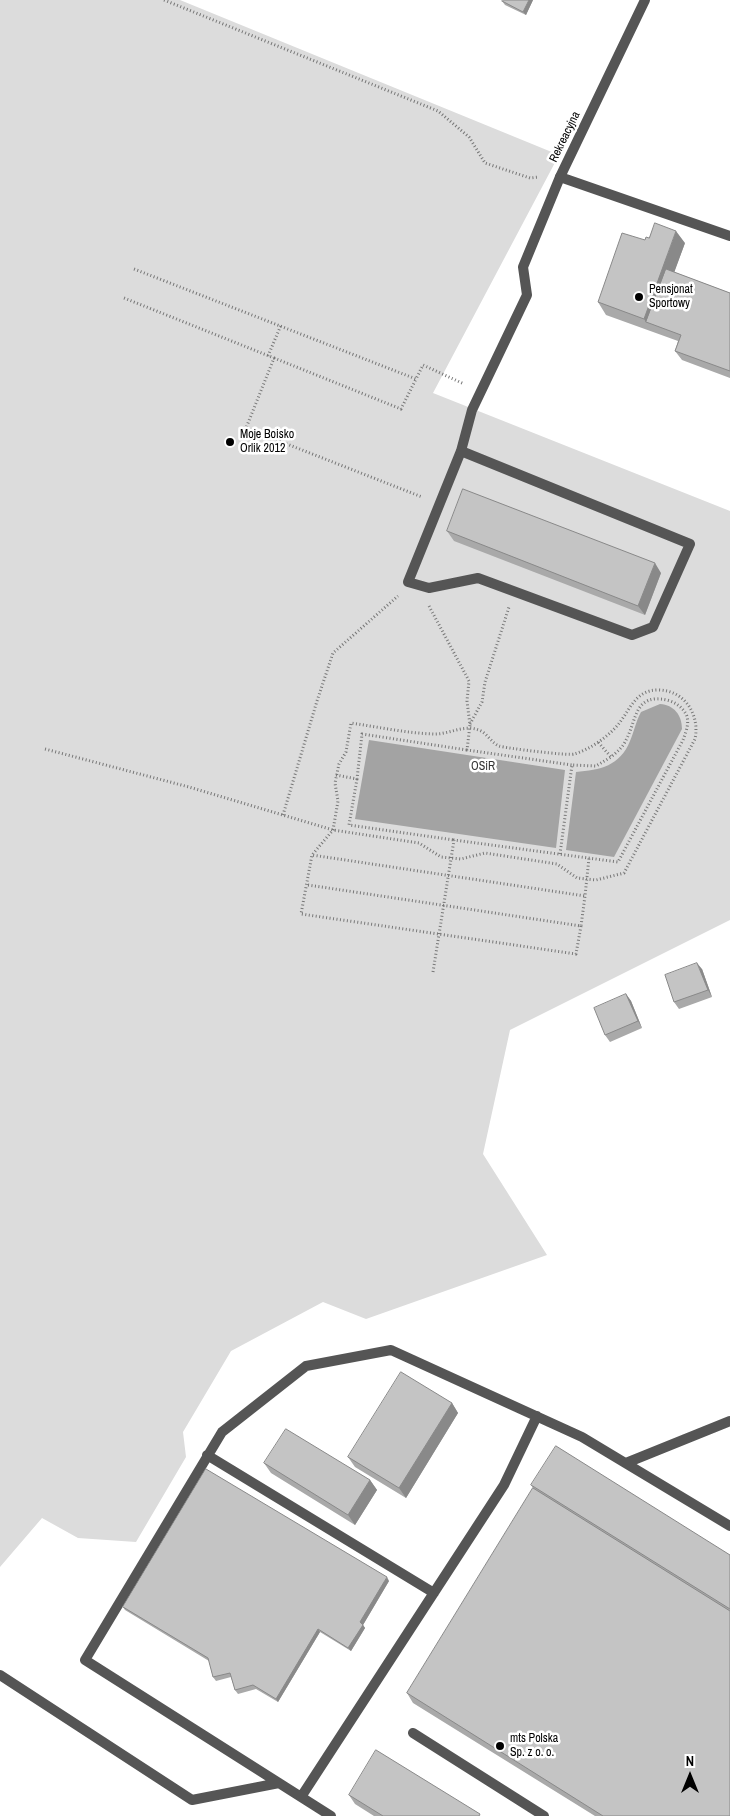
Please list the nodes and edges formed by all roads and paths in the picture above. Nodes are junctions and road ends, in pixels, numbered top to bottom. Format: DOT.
graph roads {
  1 [pos="164,0"];
  2 [pos="645,0"];
  3 [pos="560,177"];
  4 [pos="730,236"];
  5 [pos="134,269"];
  6 [pos="124,298"];
  7 [pos="281,325"];
  8 [pos="268,356"];
  9 [pos="274,358"];
  10 [pos="416,379"];
  11 [pos="481,391"];
  12 [pos="462,451"];
  13 [pos="439,503"];
  14 [pos="408,582"];
  15 [pos="429,588"];
  16 [pos="514,593"];
  17 [pos="470,727"];
  18 [pos="598,742"];
  19 [pos="45,749"];
  20 [pos="467,750"];
  21 [pos="610,757"];
  22 [pos="572,765"];
  23 [pos="336,775"];
  24 [pos="356,779"];
  25 [pos="283,815"];
  26 [pos="334,830"];
  27 [pos="454,840"];
  28 [pos="560,854"];
  29 [pos="312,855"];
  30 [pos="451,858"];
  31 [pos="589,858"];
  32 [pos="448,876"];
  33 [pos="587,878"];
  34 [pos="307,885"];
  35 [pos="585,896"];
  36 [pos="444,906"];
  37 [pos="581,926"];
  38 [pos="440,936"];
  39 [pos="433,972"];
  40 [pos="537,1416"];
  41 [pos="730,1421"];
  42 [pos="208,1455"];
  43 [pos="626,1463"];
  44 [pos="730,1526"];
  45 [pos="434,1593"];
  46 [pos="0,1676"];
  47 [pos="412,1733"];
  48 [pos="279,1783"];
  49 [pos="301,1797"];
  50 [pos="529,1812"];
  51 [pos="331,1816"];
  52 [pos="544,1816"];
  1 -- 3 [label="path"];
  2 -- 3 [label="street, Rekreacyjna"];
  3 -- 4 [label="street, Rekreacyjna"];
  3 -- 11 [label="street"];
  5 -- 7 [label="path"];
  6 -- 8 [label="path"];
  7 -- 8 [label="path"];
  7 -- 10 [label="path"];
  8 -- 9 [label="path"];
  9 -- 10 [label="path"];
  9 -- 13 [label="path"];
  10 -- 11 [label="path"];
  11 -- 12 [label="street"];
  12 -- 13 [label="street"];
  12 -- 16 [label="street"];
  13 -- 14 [label="street"];
  14 -- 15 [label="street"];
  14 -- 25 [label="path"];
  15 -- 16 [label="street"];
  15 -- 17 [label="path"];
  16 -- 17 [label="path"];
  17 -- 18 [label="path"];
  17 -- 20 [label="path"];
  17 -- 23 [label="path"];
  18 -- 21 [label="path"];
  18 -- 33 [label="path"];
  19 -- 25 [label="path"];
  20 -- 22 [label="path"];
  20 -- 24 [label="path"];
  21 -- 22 [label="path"];
  21 -- 31 [label="path"];
  22 -- 28 [label="path"];
  23 -- 24 [label="path"];
  23 -- 26 [label="path"];
  24 -- 27 [label="path"];
  25 -- 26 [label="path"];
  26 -- 29 [label="path"];
  26 -- 30 [label="path"];
  27 -- 28 [label="path"];
  27 -- 30 [label="path"];
  28 -- 31 [label="path"];
  29 -- 32 [label="path"];
  29 -- 34 [label="path"];
  30 -- 32 [label="path"];
  30 -- 33 [label="path"];
  31 -- 33 [label="path"];
  32 -- 35 [label="path"];
  32 -- 36 [label="path"];
  33 -- 35 [label="path"];
  34 -- 36 [label="path"];
  34 -- 38 [label="path"];
  35 -- 37 [label="path"];
  36 -- 37 [label="path"];
  36 -- 38 [label="path"];
  37 -- 38 [label="path"];
  38 -- 39 [label="path"];
  40 -- 42 [label="street"];
  40 -- 43 [label="street"];
  40 -- 45 [label="street"];
  41 -- 43 [label="street"];
  42 -- 45 [label="street"];
  42 -- 48 [label="street"];
  43 -- 44 [label="street"];
  45 -- 49 [label="street"];
  46 -- 48 [label="street"];
  47 -- 50 [label="street"];
  48 -- 49 [label="street"];
  49 -- 51 [label="street"];
  50 -- 52 [label="street"];
}
